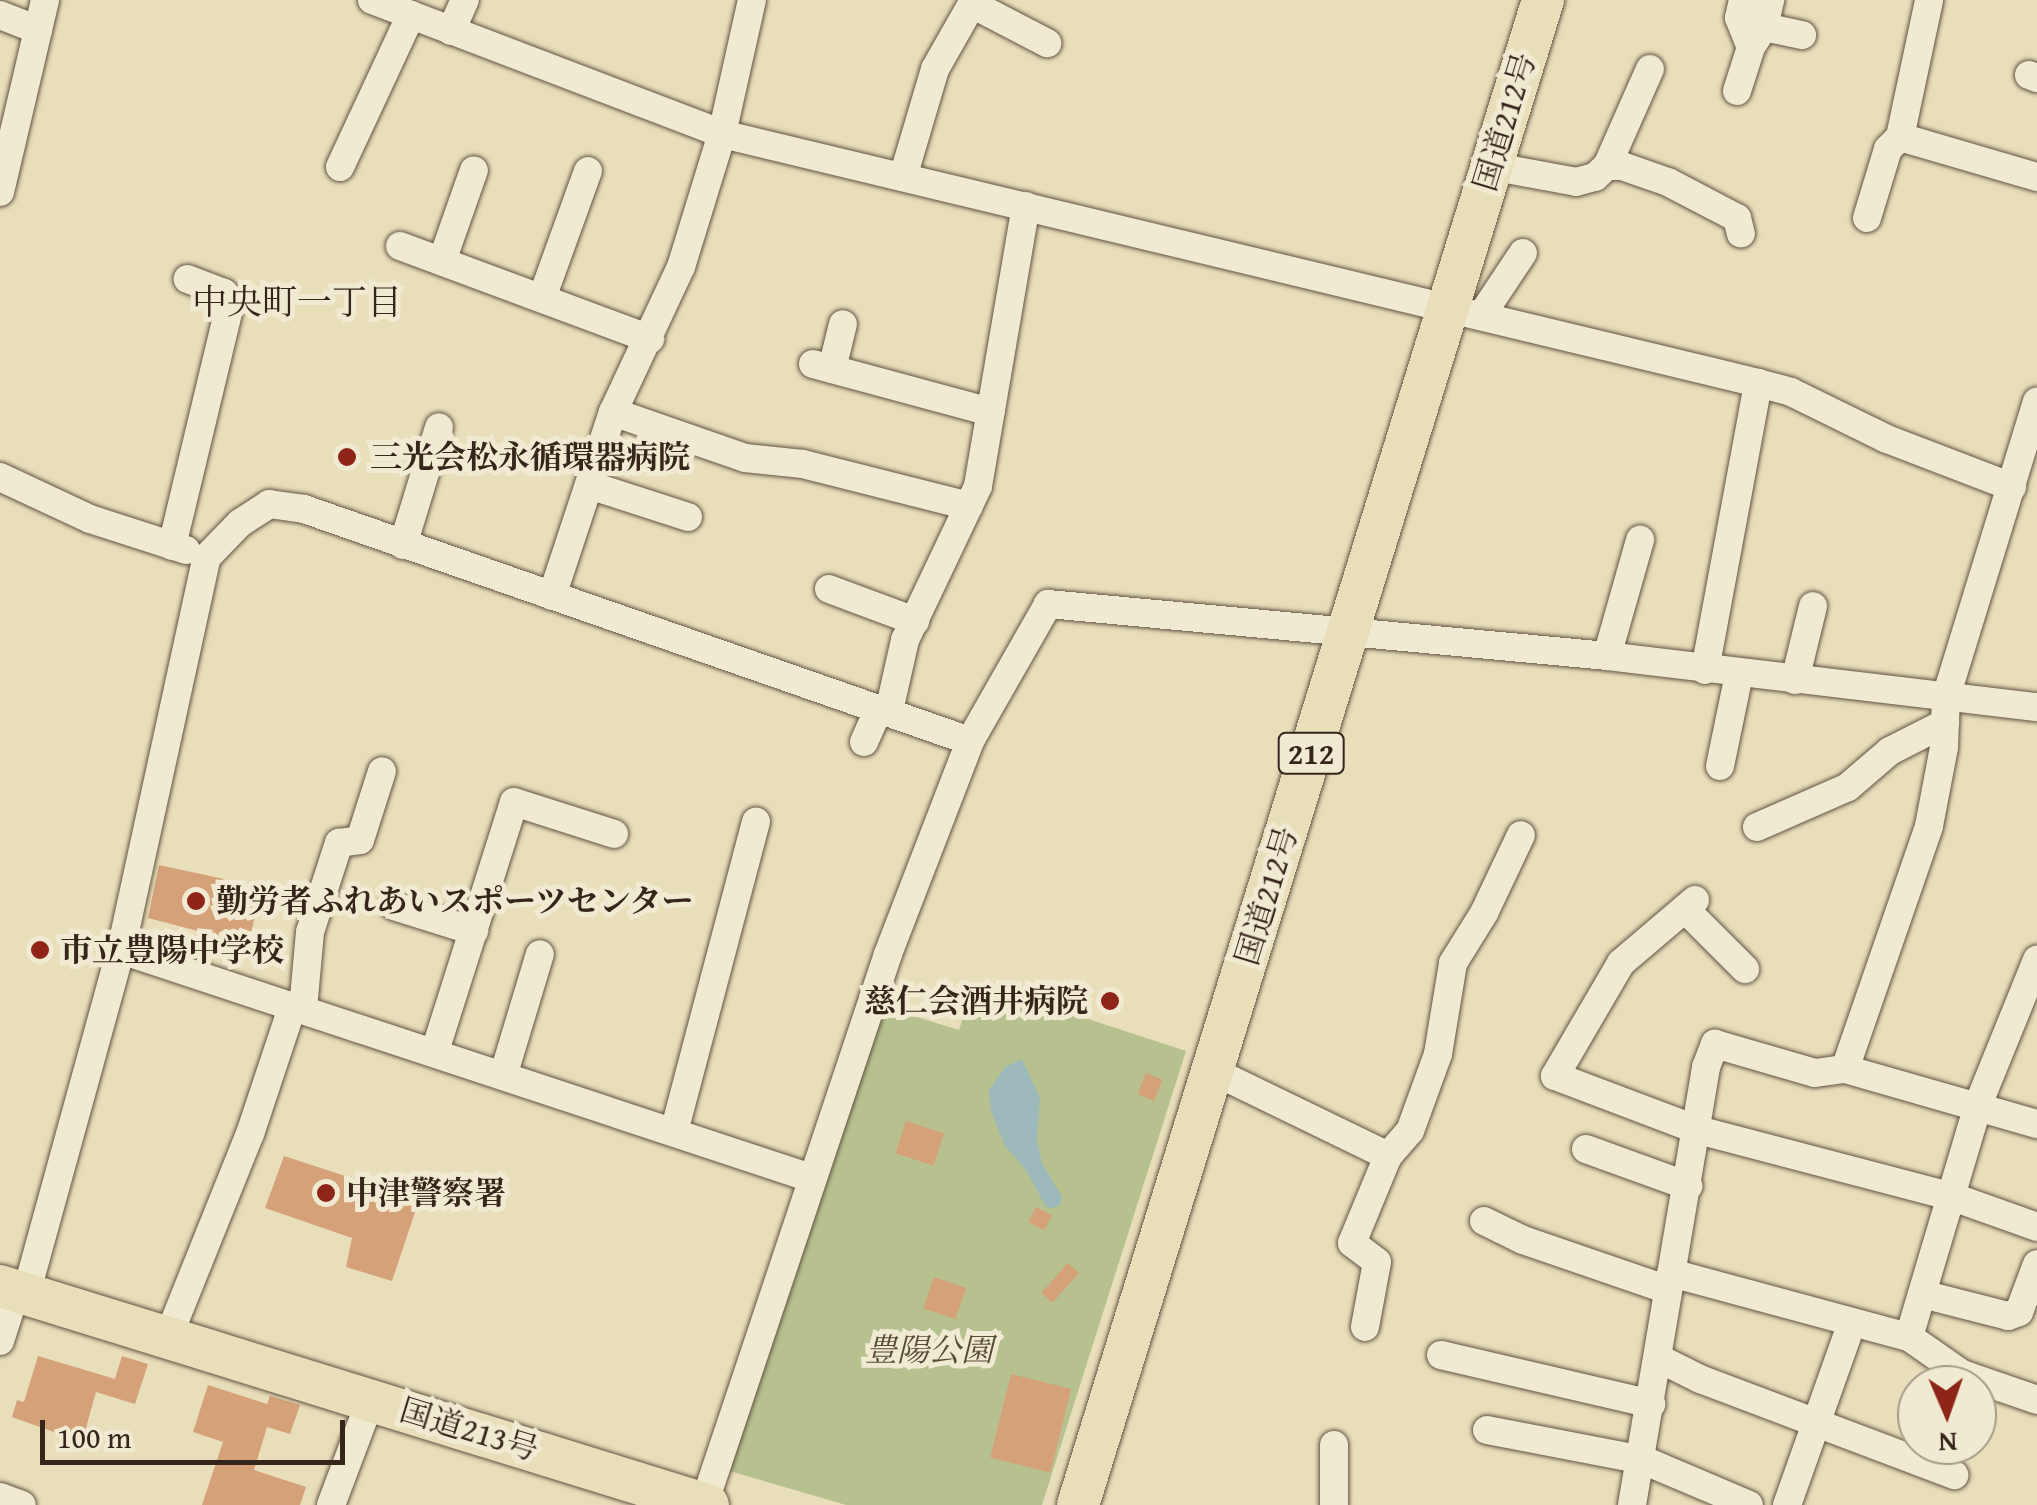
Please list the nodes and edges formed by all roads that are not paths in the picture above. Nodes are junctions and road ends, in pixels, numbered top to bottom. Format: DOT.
graph roads {
  1 [pos="46,0"];
  2 [pos="372,0"];
  3 [pos="465,0"];
  4 [pos="752,0"];
  5 [pos="1543,0"];
  6 [pos="1743,0"];
  7 [pos="1929,0"];
  8 [pos="0,15"];
  9 [pos="411,15"];
  10 [pos="1762,25"];
  11 [pos="38,30"];
  12 [pos="452,31"];
  13 [pos="1802,35"];
  14 [pos="1047,43"];
  15 [pos="1650,69"];
  16 [pos="1737,91"];
  17 [pos="722,134"];
  18 [pos="1900,137"];
  19 [pos="340,166"];
  20 [pos="1490,166"];
  21 [pos="1607,166"];
  22 [pos="474,170"];
  23 [pos="588,171"];
  24 [pos="903,177"];
  25 [pos="2037,177"];
  26 [pos="0,192"];
  27 [pos="1026,206"];
  28 [pos="1867,218"];
  29 [pos="1741,234"];
  30 [pos="400,246"];
  31 [pos="1523,253"];
  32 [pos="442,262"];
  33 [pos="188,279"];
  34 [pos="542,298"];
  35 [pos="1466,310"];
  36 [pos="843,324"];
  37 [pos="650,339"];
  38 [pos="1758,383"];
  39 [pos="2037,402"];
  40 [pos="613,412"];
  41 [pos="991,412"];
  42 [pos="439,427"];
  43 [pos="0,477"];
  44 [pos="589,485"];
  45 [pos="2012,488"];
  46 [pos="969,506"];
  47 [pos="688,517"];
  48 [pos="1640,540"];
  49 [pos="403,545"];
  50 [pos="172,546"];
  51 [pos="206,556"];
  52 [pos="829,590"];
  53 [pos="552,596"];
  54 [pos="1813,606"];
  55 [pos="914,621"];
  56 [pos="1349,630"];
  57 [pos="1607,656"];
  58 [pos="1705,670"];
  59 [pos="1739,674"];
  60 [pos="1795,680"];
  61 [pos="2037,707"];
  62 [pos="884,710"];
  63 [pos="1946,710"];
  64 [pos="970,741"];
  65 [pos="864,742"];
  66 [pos="1720,766"];
  67 [pos="382,771"];
  68 [pos="756,822"];
  69 [pos="1757,827"];
  70 [pos="614,834"];
  71 [pos="1521,835"];
  72 [pos="394,906"];
  73 [pos="474,931"];
  74 [pos="121,950"];
  75 [pos="540,954"];
  76 [pos="2037,960"];
  77 [pos="1745,969"];
  78 [pos="2031,990"];
  79 [pos="298,1007"];
  80 [pos="435,1051"];
  81 [pos="1845,1069"];
  82 [pos="1213,1071"];
  83 [pos="504,1073"];
  84 [pos="1978,1105"];
  85 [pos="2037,1124"];
  86 [pos="1698,1130"];
  87 [pos="674,1132"];
  88 [pos="1586,1149"];
  89 [pos="1388,1156"];
  90 [pos="811,1178"];
  91 [pos="1688,1186"];
  92 [pos="1950,1196"];
  93 [pos="1484,1222"];
  94 [pos="2037,1226"];
  95 [pos="2037,1264"];
  96 [pos="1670,1281"];
  97 [pos="14,1290"];
  98 [pos="1922,1294"];
  99 [pos="1852,1322"];
  100 [pos="1365,1327"];
  101 [pos="168,1336"];
  102 [pos="1909,1337"];
  103 [pos="0,1340"];
  104 [pos="1441,1355"];
  105 [pos="1658,1358"];
  106 [pos="371,1399"];
  107 [pos="2037,1400"];
  108 [pos="1651,1404"];
  109 [pos="1816,1422"];
  110 [pos="1487,1430"];
  111 [pos="1334,1445"];
  112 [pos="1643,1460"];
  113 [pos="1954,1475"];
  114 [pos="0,1498"];
  115 [pos="702,1504"];
  116 [pos="22,1505"];
  117 [pos="331,1505"];
  118 [pos="1078,1505"];
  119 [pos="1334,1505"];
  120 [pos="1632,1505"];
  121 [pos="1749,1505"];
  122 [pos="1787,1505"];
  1 -- 11 [label="street"];
  2 -- 9 [label="street"];
  3 -- 12 [label="street"];
  4 -- 17 [label="street"];
  5 -- 20 [label="highway, 国道212号 / 212"];
  6 -- 10 [label="street"];
  7 -- 18 [label="street"];
  8 -- 11 [label="street"];
  9 -- 12 [label="street"];
  9 -- 19 [label="street"];
  10 -- 13 [label="street"];
  10 -- 16 [label="street"];
  11 -- 26 [label="street"];
  12 -- 17 [label="street"];
  14 -- 24 [label="street"];
  15 -- 21 [label="street"];
  17 -- 24 [label="street"];
  17 -- 37 [label="street"];
  18 -- 25 [label="street"];
  18 -- 28 [label="street"];
  20 -- 21 [label="street"];
  20 -- 35 [label="highway, 国道212号 / 212"];
  21 -- 29 [label="street"];
  22 -- 32 [label="street"];
  23 -- 34 [label="street"];
  24 -- 27 [label="street"];
  27 -- 35 [label="street"];
  27 -- 41 [label="street"];
  30 -- 32 [label="street"];
  31 -- 35 [label="street"];
  32 -- 34 [label="street"];
  33 -- 50 [label="street"];
  34 -- 37 [label="street"];
  35 -- 38 [label="street"];
  35 -- 56 [label="highway, 国道212号 / 212"];
  36 -- 41 [label="street"];
  37 -- 40 [label="street"];
  38 -- 45 [label="street"];
  38 -- 58 [label="street"];
  39 -- 45 [label="street"];
  40 -- 44 [label="street"];
  40 -- 46 [label="street"];
  41 -- 46 [label="street"];
  42 -- 49 [label="street"];
  43 -- 50 [label="street"];
  44 -- 47 [label="street"];
  44 -- 53 [label="street"];
  45 -- 63 [label="street"];
  46 -- 55 [label="street"];
  48 -- 57 [label="street"];
  49 -- 51 [label="street"];
  49 -- 53 [label="street"];
  50 -- 51 [label="street"];
  51 -- 74 [label="street"];
  52 -- 55 [label="street"];
  53 -- 62 [label="street"];
  54 -- 60 [label="street"];
  55 -- 62 [label="street"];
  56 -- 57 [label="street"];
  56 -- 64 [label="street"];
  56 -- 82 [label="highway, 国道212号 / 212"];
  57 -- 58 [label="street"];
  58 -- 59 [label="street"];
  59 -- 60 [label="street"];
  59 -- 66 [label="street"];
  60 -- 63 [label="street"];
  61 -- 63 [label="street"];
  62 -- 64 [label="street"];
  62 -- 65 [label="street"];
  63 -- 69 [label="street"];
  63 -- 81 [label="street"];
  64 -- 90 [label="street"];
  67 -- 79 [label="street"];
  68 -- 87 [label="street"];
  70 -- 73 [label="street"];
  71 -- 89 [label="street"];
  72 -- 73 [label="street"];
  73 -- 80 [label="street"];
  74 -- 79 [label="street"];
  74 -- 97 [label="street"];
  75 -- 83 [label="street"];
  76 -- 78 [label="street"];
  77 -- 86 [label="street"];
  78 -- 84 [label="street"];
  79 -- 80 [label="street"];
  79 -- 101 [label="street"];
  80 -- 83 [label="street"];
  81 -- 84 [label="street"];
  81 -- 86 [label="street"];
  82 -- 89 [label="street"];
  82 -- 118 [label="highway, 国道212号 / 212"];
  83 -- 87 [label="street"];
  84 -- 85 [label="street"];
  84 -- 92 [label="street"];
  86 -- 91 [label="street"];
  86 -- 92 [label="street"];
  87 -- 90 [label="street"];
  88 -- 91 [label="street"];
  89 -- 100 [label="street"];
  90 -- 115 [label="street"];
  91 -- 96 [label="street"];
  92 -- 94 [label="street"];
  92 -- 98 [label="street"];
  93 -- 96 [label="street"];
  95 -- 98 [label="street"];
  96 -- 99 [label="street"];
  96 -- 105 [label="street"];
  97 -- 101 [label="highway, 国道213号"];
  97 -- 103 [label="street"];
  98 -- 102 [label="street"];
  99 -- 102 [label="street"];
  99 -- 109 [label="street"];
  101 -- 106 [label="highway, 国道213号"];
  102 -- 107 [label="street"];
  104 -- 108 [label="street"];
  105 -- 108 [label="street"];
  105 -- 109 [label="street"];
  106 -- 115 [label="highway, 国道213号"];
  106 -- 117 [label="street"];
  108 -- 112 [label="street"];
  109 -- 113 [label="street"];
  109 -- 122 [label="street"];
  110 -- 112 [label="street"];
  111 -- 119 [label="street"];
  112 -- 120 [label="street"];
  112 -- 121 [label="street"];
  114 -- 116 [label="street"];
}
